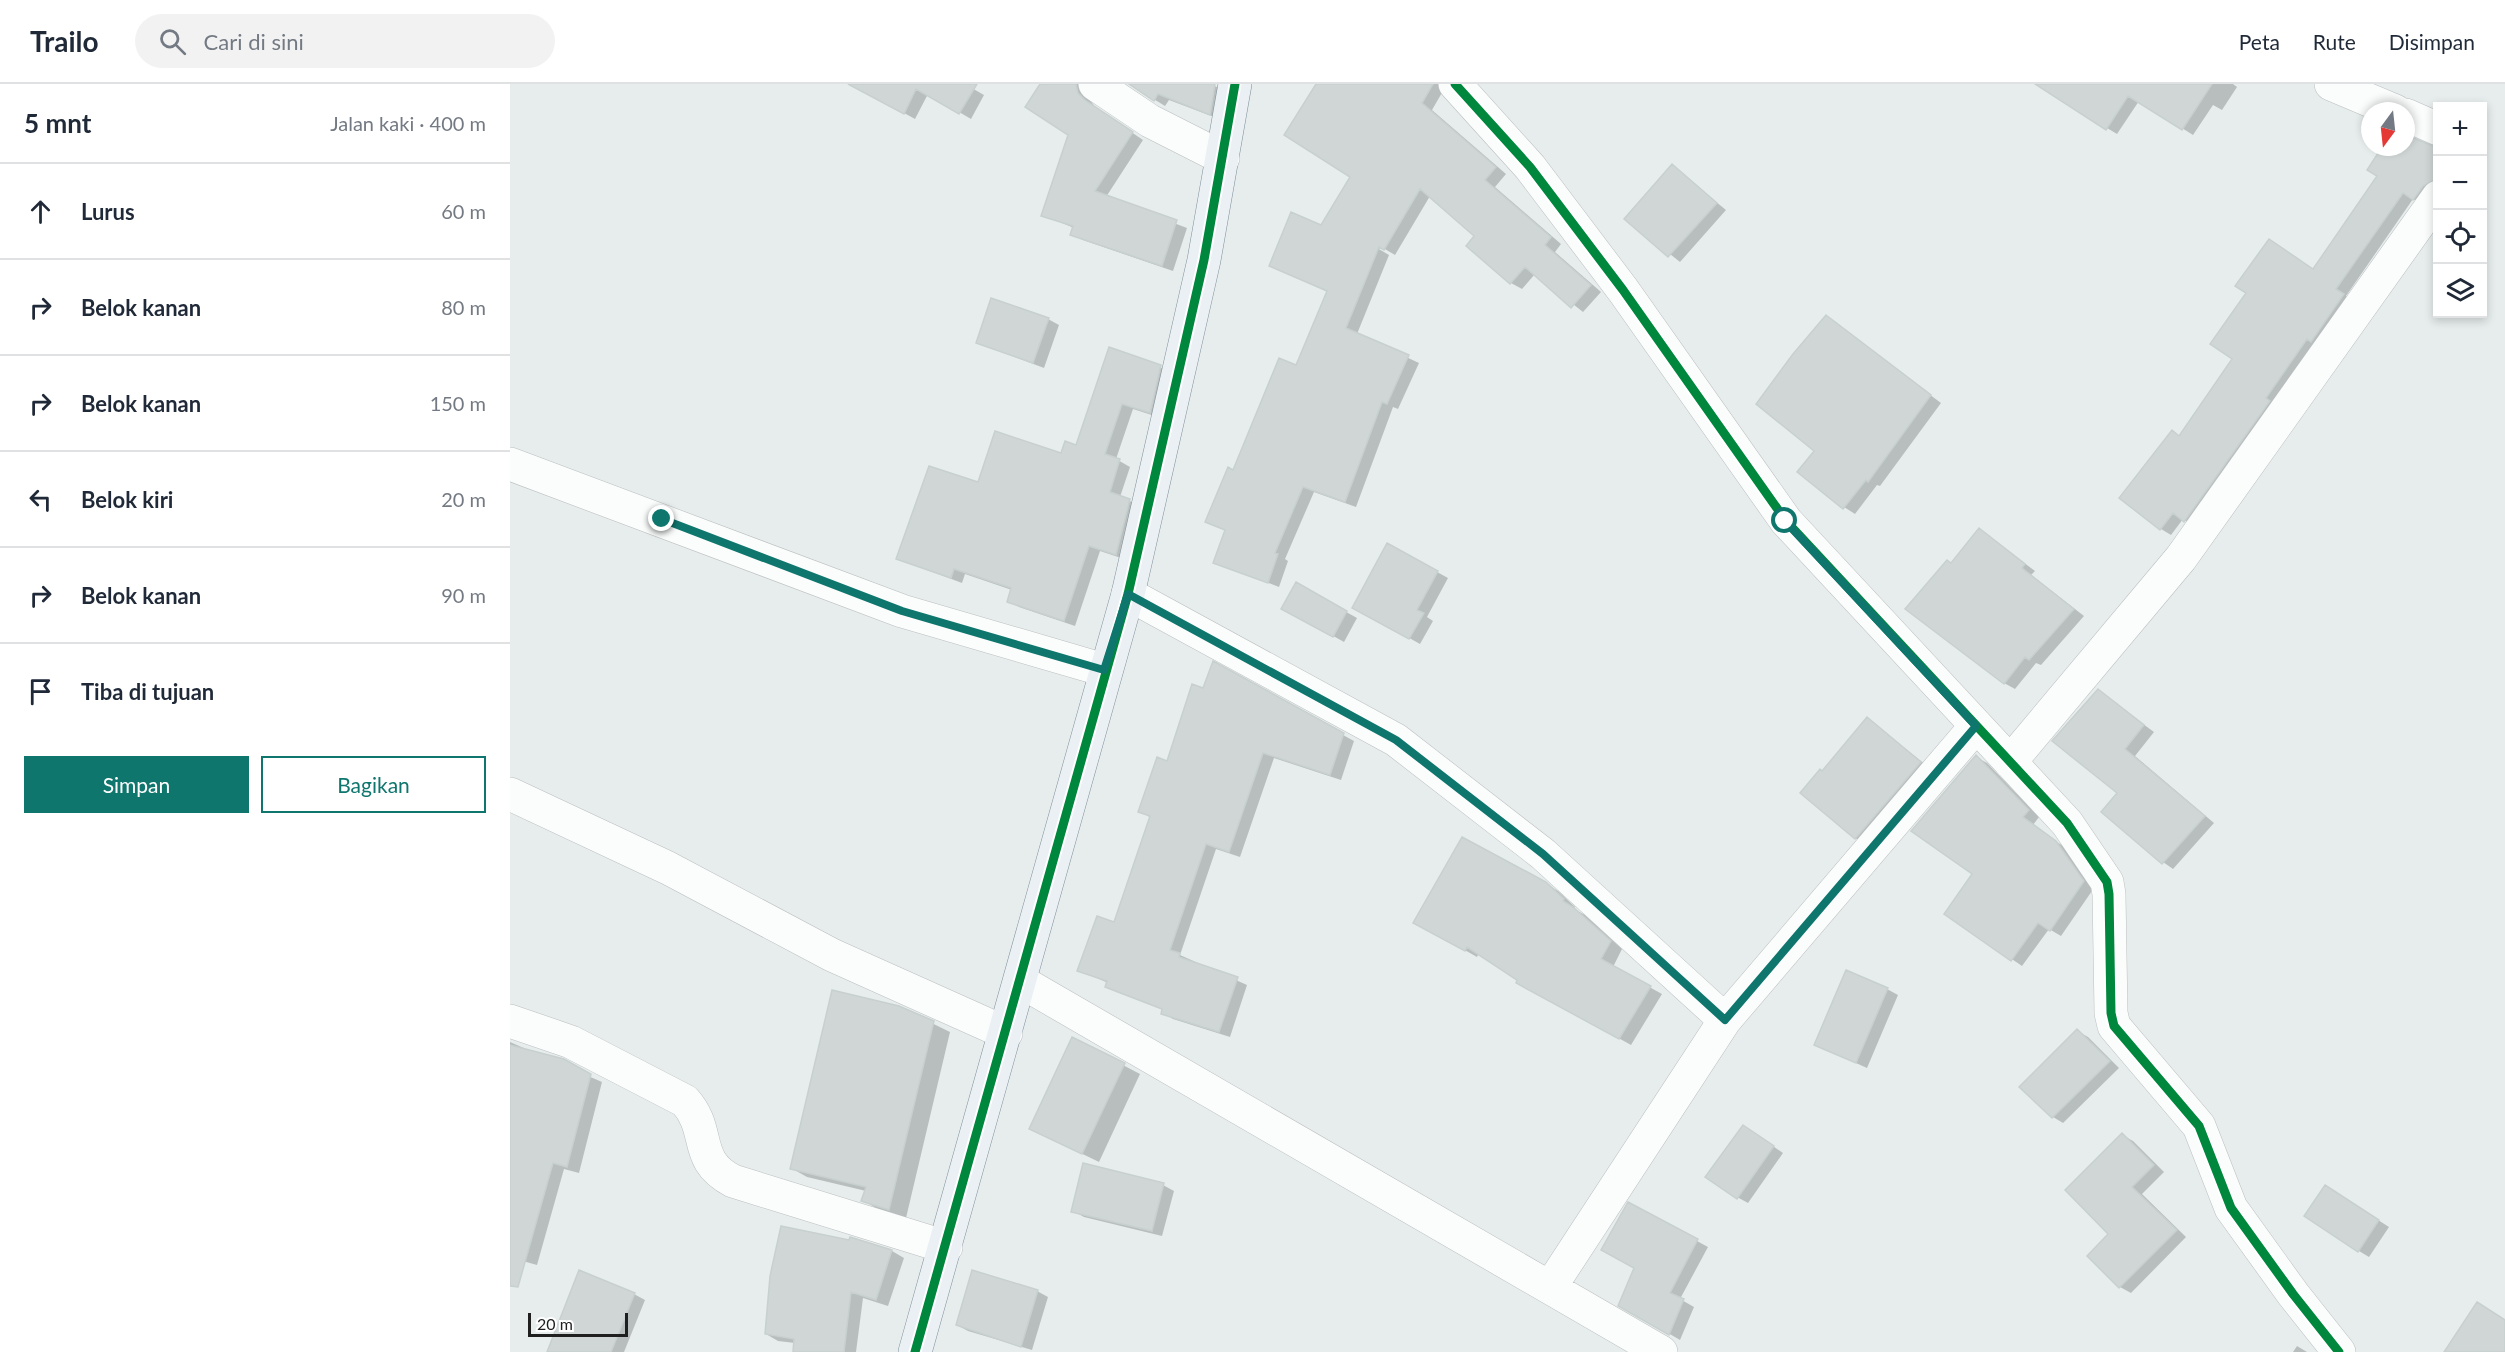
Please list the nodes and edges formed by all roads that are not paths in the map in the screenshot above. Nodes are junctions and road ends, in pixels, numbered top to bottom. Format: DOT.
graph roads {
  1 [pos="1095,84"];
  2 [pos="1235,84"];
  3 [pos="1455,84"];
  4 [pos="2331,84"];
  5 [pos="2374,102"];
  6 [pos="2415,120"];
  7 [pos="2433,127"];
  8 [pos="1223,158"];
  9 [pos="2433,204"];
  10 [pos="510,464"];
  11 [pos="1128,594"];
  12 [pos="1104,670"];
  13 [pos="1976,726"];
  14 [pos="2010,762"];
  15 [pos="510,794"];
  16 [pos="1020,981"];
  17 [pos="1725,1020"];
  18 [pos="510,1021"];
  19 [pos="1006,1033"];
  20 [pos="946,1247"];
  21 [pos="1551,1286"];
  22 [pos="915,1352"];
  23 [pos="1661,1352"];
  24 [pos="2339,1352"];
  1 -- 8 [label="street"];
  2 -- 8 [label="street"];
  3 -- 13 [label="street"];
  4 -- 5 [label="street"];
  6 -- 7 [label="street"];
  8 -- 11 [label="street"];
  9 -- 14 [label="street"];
  10 -- 12 [label="street"];
  11 -- 12 [label="street"];
  11 -- 17 [label="street"];
  12 -- 16 [label="street"];
  13 -- 14 [label="street"];
  13 -- 17 [label="street"];
  14 -- 24 [label="street"];
  15 -- 19 [label="street"];
  16 -- 19 [label="street"];
  16 -- 21 [label="street"];
  17 -- 21 [label="street"];
  18 -- 20 [label="street"];
  19 -- 20 [label="street"];
  20 -- 22 [label="street"];
  21 -- 23 [label="street"];
}
